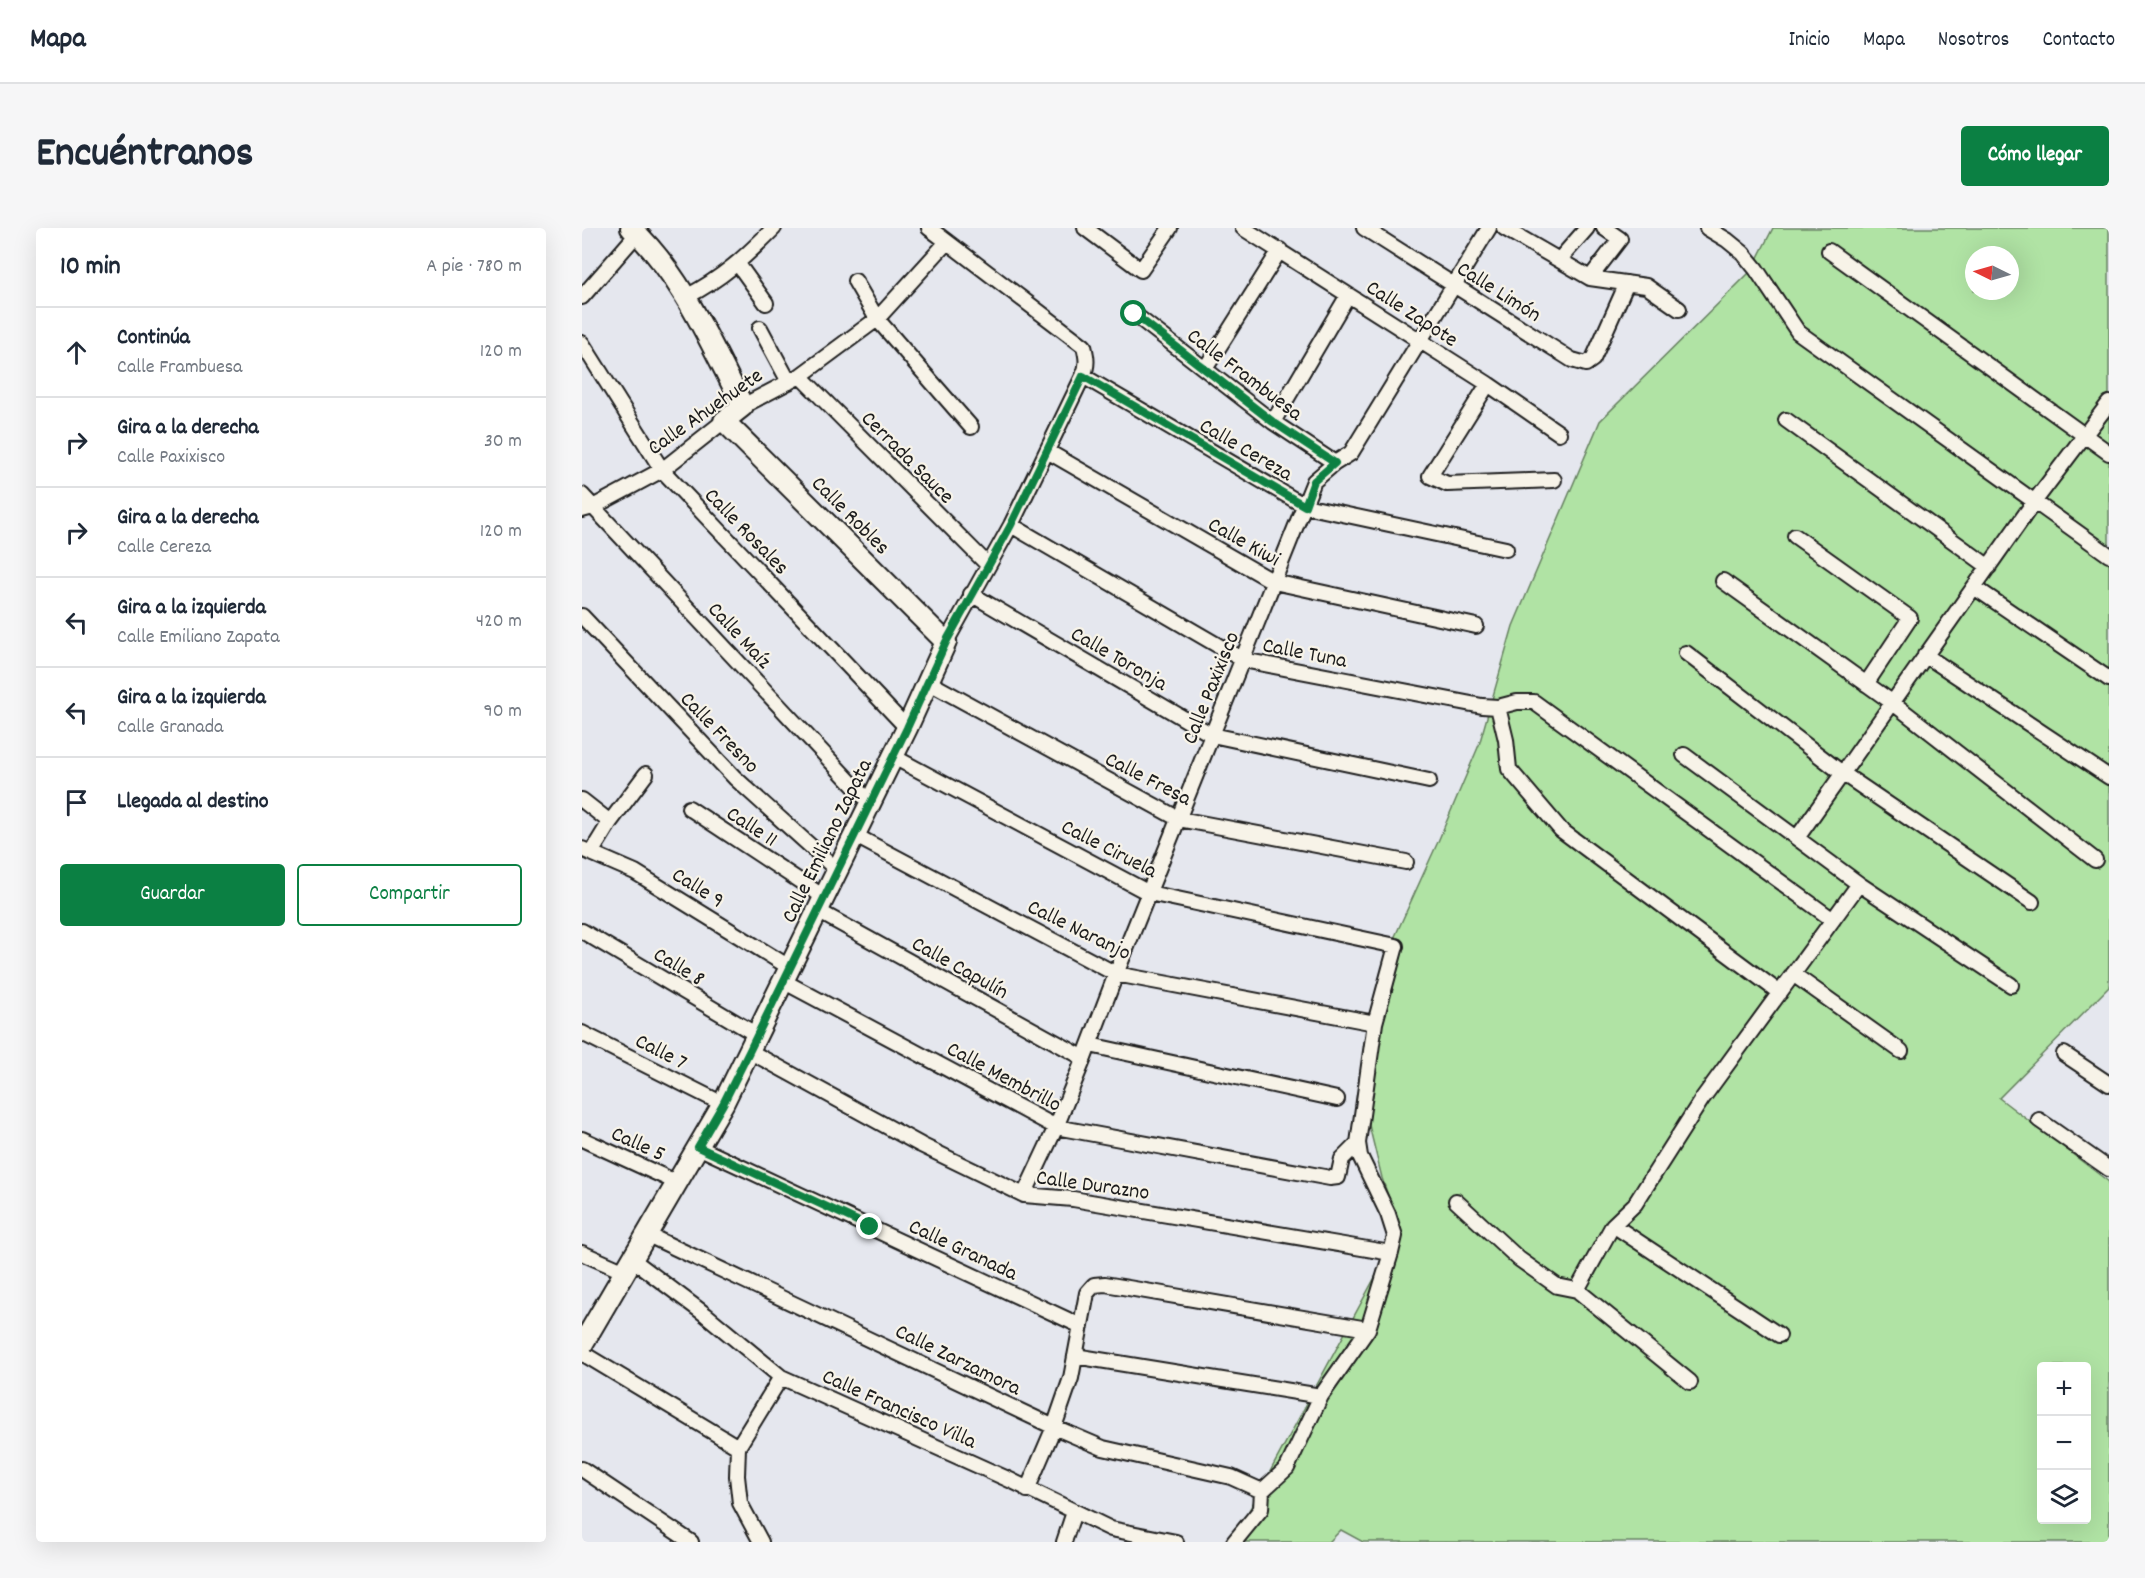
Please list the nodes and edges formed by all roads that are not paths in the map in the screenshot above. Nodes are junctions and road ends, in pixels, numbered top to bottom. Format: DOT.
graph roads {
  1 [pos="774,228"];
  2 [pos="929,228"];
  3 [pos="1085,228"];
  4 [pos="1170,228"];
  5 [pos="1243,228"];
  6 [pos="1364,228"];
  7 [pos="1489,228"];
  8 [pos="1504,228"];
  9 [pos="1587,228"];
  10 [pos="1604,228"];
  11 [pos="1707,228"];
  12 [pos="634,231"];
  13 [pos="947,242"];
  14 [pos="1280,250"];
  15 [pos="1829,251"];
  16 [pos="1559,260"];
  17 [pos="738,264"];
  18 [pos="1590,278"];
  19 [pos="855,281"];
  20 [pos="1627,283"];
  21 [pos="1453,285"];
  22 [pos="1348,295"];
  23 [pos="582,297"];
  24 [pos="686,297"];
  25 [pos="766,303"];
  26 [pos="1679,309"];
  27 [pos="1134,314"];
  28 [pos="877,318"];
  29 [pos="760,328"];
  30 [pos="1419,341"];
  31 [pos="582,343"];
  32 [pos="1205,369"];
  33 [pos="1083,376"];
  34 [pos="794,379"];
  35 [pos="1488,384"];
  36 [pos="2109,403"];
  37 [pos="743,406"];
  38 [pos="1786,420"];
  39 [pos="724,421"];
  40 [pos="1273,422"];
  41 [pos="971,427"];
  42 [pos="1559,433"];
  43 [pos="2084,435"];
  44 [pos="1047,451"];
  45 [pos="2109,453"];
  46 [pos="1335,463"];
  47 [pos="662,470"];
  48 [pos="1554,480"];
  49 [pos="582,495"];
  50 [pos="2034,502"];
  51 [pos="1305,506"];
  52 [pos="587,508"];
  53 [pos="1011,525"];
  54 [pos="1795,536"];
  55 [pos="1506,549"];
  56 [pos="2109,555"];
  57 [pos="988,566"];
  58 [pos="1989,567"];
  59 [pos="1723,581"];
  60 [pos="1274,582"];
  61 [pos="1974,587"];
  62 [pos="971,594"];
  63 [pos="582,616"];
  64 [pos="1476,626"];
  65 [pos="946,642"];
  66 [pos="1686,653"];
  67 [pos="1925,655"];
  68 [pos="1243,660"];
  69 [pos="2109,679"];
  70 [pos="928,682"];
  71 [pos="1866,684"];
  72 [pos="1893,703"];
  73 [pos="1498,708"];
  74 [pos="907,728"];
  75 [pos="1212,735"];
  76 [pos="1684,755"];
  77 [pos="892,756"];
  78 [pos="1842,773"];
  79 [pos="646,774"];
  80 [pos="2109,777"];
  81 [pos="1429,781"];
  82 [pos="582,800"];
  83 [pos="869,802"];
  84 [pos="689,808"];
  85 [pos="1179,819"];
  86 [pos="610,822"];
  87 [pos="854,835"];
  88 [pos="1797,838"];
  89 [pos="587,851"];
  90 [pos="2095,860"];
  91 [pos="1406,862"];
  92 [pos="837,870"];
  93 [pos="1859,884"];
  94 [pos="1149,893"];
  95 [pos="2031,902"];
  96 [pos="821,904"];
  97 [pos="1833,920"];
  98 [pos="582,931"];
  99 [pos="786,974"];
  100 [pos="1116,974"];
  101 [pos="1793,974"];
  102 [pos="2011,985"];
  103 [pos="1780,993"];
  104 [pos="1375,1023"];
  105 [pos="582,1033"];
  106 [pos="753,1043"];
  107 [pos="1087,1051"];
  108 [pos="1901,1051"];
  109 [pos="2064,1054"];
  110 [pos="2109,1084"];
  111 [pos="1337,1099"];
  112 [pos="723,1104"];
  113 [pos="2039,1120"];
  114 [pos="1056,1127"];
  115 [pos="582,1139"];
  116 [pos="1358,1143"];
  117 [pos="698,1147"];
  118 [pos="2109,1169"];
  119 [pos="678,1183"];
  120 [pos="1024,1195"];
  121 [pos="1456,1201"];
  122 [pos="1613,1225"];
  123 [pos="648,1235"];
  124 [pos="582,1253"];
  125 [pos="1391,1253"];
  126 [pos="629,1266"];
  127 [pos="1577,1290"];
  128 [pos="1081,1326"];
  129 [pos="1368,1329"];
  130 [pos="1779,1335"];
  131 [pos="582,1345"];
  132 [pos="582,1353"];
  133 [pos="1075,1356"];
  134 [pos="781,1377"];
  135 [pos="1690,1382"];
  136 [pos="1321,1396"];
  137 [pos="1054,1427"];
  138 [pos="738,1448"];
  139 [pos="582,1469"];
  140 [pos="1027,1490"];
  141 [pos="1262,1491"];
  142 [pos="1074,1512"];
  143 [pos="691,1542"];
  144 [pos="761,1542"];
  145 [pos="1064,1542"];
  146 [pos="1176,1542"];
  147 [pos="1234,1542"];
  1 -- 17 [label="street"];
  2 -- 13 [label="street"];
  3 -- 4 [label="street"];
  5 -- 14 [label="street, Calle Zapote"];
  6 -- 21 [label="street, Calle Limón"];
  7 -- 21 [label="street, Calle Paxixisco"];
  8 -- 16 [label="street"];
  9 -- 16 [label="street"];
  10 -- 18 [label="street"];
  11 -- 50 [label="street"];
  12 -- 23 [label="street"];
  12 -- 24 [label="main road"];
  13 -- 28 [label="street, Calle Ahuehuete"];
  13 -- 33 [label="street, Calle Emiliano Zapata"];
  14 -- 22 [label="street, Calle Zapote"];
  14 -- 32 [label="street"];
  15 -- 43 [label="street"];
  16 -- 18 [label="street"];
  17 -- 24 [label="street"];
  17 -- 25 [label="street"];
  18 -- 20 [label="street"];
  19 -- 28 [label="street"];
  20 -- 21 [label="street, Calle Limón"];
  20 -- 26 [label="street"];
  21 -- 30 [label="street, Calle Paxixisco"];
  22 -- 30 [label="street, Calle Zapote"];
  22 -- 40 [label="street"];
  24 -- 37 [label="main road"];
  27 -- 32 [label="street, Calle Frambuesa"];
  28 -- 34 [label="street, Calle Ahuehuete"];
  28 -- 41 [label="street"];
  29 -- 34 [label="street, Cerrada Sauce"];
  30 -- 35 [label="street, Calle Zapote"];
  30 -- 46 [label="street, Calle Paxixisco"];
  31 -- 47 [label="street, Calle Rosales"];
  32 -- 40 [label="street, Calle Frambuesa"];
  33 -- 44 [label="street, Calle Emiliano Zapata"];
  33 -- 51 [label="street, Calle Cereza"];
  34 -- 37 [label="street, Calle Ahuehuete"];
  34 -- 57 [label="street, Cerrada Sauce"];
  35 -- 42 [label="street, Calle Zapote"];
  35 -- 48 [label="street"];
  36 -- 43 [label="street"];
  37 -- 39 [label="main road, Calle Ahuehuete"];
  38 -- 58 [label="street"];
  39 -- 47 [label="street, Calle Ahuehuete"];
  39 -- 65 [label="main road, Calle Robles"];
  40 -- 46 [label="street, Calle Frambuesa"];
  43 -- 45 [label="street"];
  43 -- 50 [label="street"];
  44 -- 53 [label="street, Calle Emiliano Zapata"];
  44 -- 60 [label="street, Calle Kiwi"];
  46 -- 51 [label="street, Calle Paxixisco"];
  47 -- 52 [label="street, Calle Ahuehuete"];
  47 -- 74 [label="street, Calle Rosales"];
  49 -- 52 [label="street, Calle Maíz"];
  50 -- 56 [label="street"];
  50 -- 58 [label="street"];
  51 -- 55 [label="street, Calle Cereza"];
  51 -- 60 [label="street, Calle Paxixisco"];
  52 -- 83 [label="street, Calle Maíz"];
  53 -- 57 [label="street, Calle Emiliano Zapata"];
  53 -- 68 [label="street, Calle Tuna"];
  54 -- 71 [label="street"];
  57 -- 62 [label="street, Calle Emiliano Zapata"];
  58 -- 61 [label="street"];
  59 -- 71 [label="street"];
  60 -- 64 [label="street, Calle Kiwi"];
  60 -- 68 [label="street, Calle Paxixisco"];
  61 -- 67 [label="street"];
  61 -- 69 [label="street"];
  62 -- 65 [label="street, Calle Emiliano Zapata"];
  62 -- 75 [label="street, Calle Toronja"];
  63 -- 92 [label="street, Calle Fresno"];
  65 -- 70 [label="main road, Calle Emiliano Zapata"];
  66 -- 78 [label="street"];
  67 -- 72 [label="street"];
  67 -- 80 [label="street"];
  68 -- 73 [label="street, Calle Tuna"];
  68 -- 75 [label="street, Calle Paxixisco"];
  70 -- 74 [label="main road, Calle Emiliano Zapata"];
  70 -- 85 [label="street, Calle Fresa"];
  71 -- 72 [label="street"];
  72 -- 78 [label="street"];
  72 -- 90 [label="street"];
  73 -- 97 [label="street, Calle Tuna"];
  73 -- 103 [label="street"];
  74 -- 77 [label="main road, Calle Emiliano Zapata"];
  75 -- 81 [label="street, Calle Toronja"];
  75 -- 85 [label="street, Calle Paxixisco"];
  76 -- 88 [label="street"];
  77 -- 83 [label="main road, Calle Emiliano Zapata"];
  77 -- 94 [label="street, Calle Ciruela"];
  78 -- 88 [label="street"];
  78 -- 95 [label="street"];
  79 -- 86 [label="street"];
  82 -- 86 [label="street"];
  83 -- 87 [label="main road, Calle Emiliano Zapata"];
  84 -- 96 [label="street, Calle 11"];
  85 -- 91 [label="street, Calle Fresa"];
  85 -- 94 [label="street, Calle Paxixisco"];
  86 -- 89 [label="street"];
  87 -- 92 [label="main road, Calle Emiliano Zapata"];
  87 -- 100 [label="street, Calle Naranjo"];
  88 -- 93 [label="street"];
  89 -- 99 [label="street, Calle 9"];
  92 -- 96 [label="main road, Calle Emiliano Zapata"];
  93 -- 97 [label="street"];
  93 -- 102 [label="street"];
  94 -- 100 [label="street, Calle Paxixisco"];
  94 -- 104 [label="street, Calle Ciruela"];
  96 -- 99 [label="main road, Calle Emiliano Zapata"];
  96 -- 107 [label="street, Calle Capulín"];
  97 -- 101 [label="street"];
  98 -- 106 [label="street, Calle 8"];
  99 -- 106 [label="main road, Calle Emiliano Zapata"];
  99 -- 114 [label="street, Calle Membrillo"];
  100 -- 104 [label="street, Calle Naranjo"];
  100 -- 107 [label="street, Calle Paxixisco"];
  101 -- 103 [label="street"];
  101 -- 108 [label="street"];
  103 -- 122 [label="street"];
  104 -- 116 [label="street"];
  105 -- 112 [label="street, Calle 7"];
  106 -- 112 [label="main road, Calle Emiliano Zapata"];
  106 -- 120 [label="street, Calle Durazno"];
  107 -- 111 [label="street, Calle Capulín"];
  107 -- 114 [label="street, Calle Paxixisco"];
  109 -- 110 [label="street"];
  112 -- 117 [label="main road, Calle Emiliano Zapata"];
  113 -- 118 [label="street"];
  114 -- 116 [label="street, Calle Membrillo"];
  114 -- 120 [label="street, Calle Paxixisco"];
  115 -- 119 [label="street, Calle 5"];
  116 -- 125 [label="street"];
  117 -- 119 [label="main road, Calle Emiliano Zapata"];
  117 -- 128 [label="street, Calle Granada"];
  119 -- 123 [label="main road, Calle Emiliano Zapata"];
  120 -- 125 [label="street, Calle Durazno"];
  121 -- 127 [label="street"];
  122 -- 127 [label="street"];
  122 -- 130 [label="street"];
  123 -- 126 [label="main road, Calle Emiliano Zapata"];
  123 -- 137 [label="street, Calle Zarzamora"];
  124 -- 126 [label="street"];
  125 -- 129 [label="street"];
  126 -- 131 [label="main road, Calle Emiliano Zapata"];
  126 -- 134 [label="street, Calle Francisco Villa"];
  127 -- 135 [label="street"];
  128 -- 129 [label="street"];
  128 -- 133 [label="street"];
  129 -- 136 [label="street"];
  132 -- 138 [label="street"];
  133 -- 136 [label="street"];
  133 -- 137 [label="street"];
  134 -- 138 [label="street"];
  134 -- 140 [label="street, Calle Francisco Villa"];
  136 -- 141 [label="street"];
  137 -- 140 [label="street"];
  137 -- 141 [label="street, Calle Zarzamora"];
  138 -- 144 [label="street"];
  139 -- 143 [label="street"];
  140 -- 142 [label="street, Calle Francisco Villa"];
  141 -- 147 [label="street"];
  142 -- 145 [label="street"];
  142 -- 146 [label="street, Calle Francisco Villa"];
}
